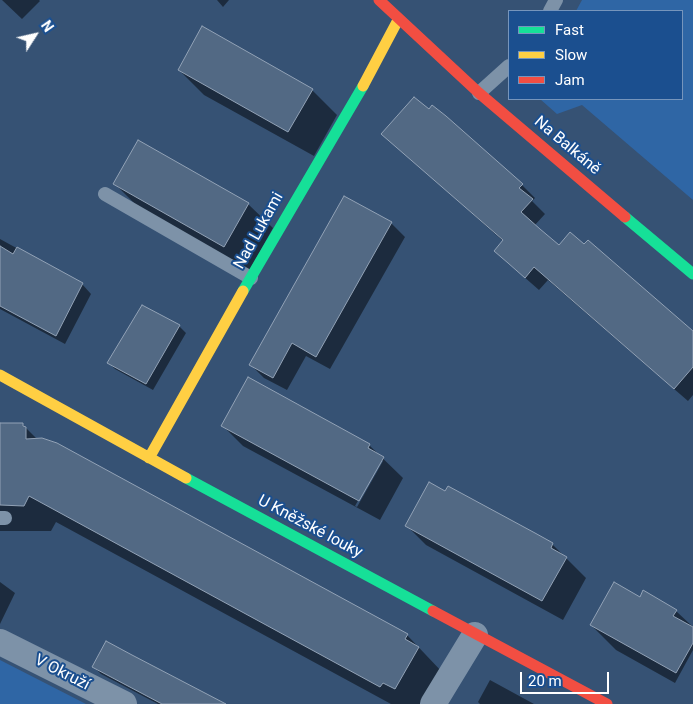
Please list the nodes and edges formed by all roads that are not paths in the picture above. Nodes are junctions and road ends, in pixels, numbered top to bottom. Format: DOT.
graph roads {
  1 [pos="379,0"];
  2 [pos="398,20"];
  3 [pos="508,67"];
  4 [pos="480,93"];
  5 [pos="105,194"];
  6 [pos="693,274"];
  7 [pos="251,278"];
  8 [pos="0,375"];
  9 [pos="149,458"];
  10 [pos="475,635"];
  11 [pos="0,642"];
  12 [pos="124,704"];
  13 [pos="433,704"];
  14 [pos="607,704"];
  1 -- 2 [label="street, Na Balkáně"];
  2 -- 4 [label="street, Na Balkáně"];
  2 -- 7 [label="street, Nad Lukami"];
  3 -- 4 [label="lane"];
  4 -- 6 [label="street, Na Balkáně"];
  5 -- 7 [label="lane"];
  7 -- 9 [label="street, Nad Lukami"];
  8 -- 9 [label="street, U Kněžské louky"];
  9 -- 10 [label="street, U Kněžské louky"];
  10 -- 13 [label="street"];
  10 -- 14 [label="street, U Kněžské louky"];
  11 -- 12 [label="street, V Okruží"];
}
